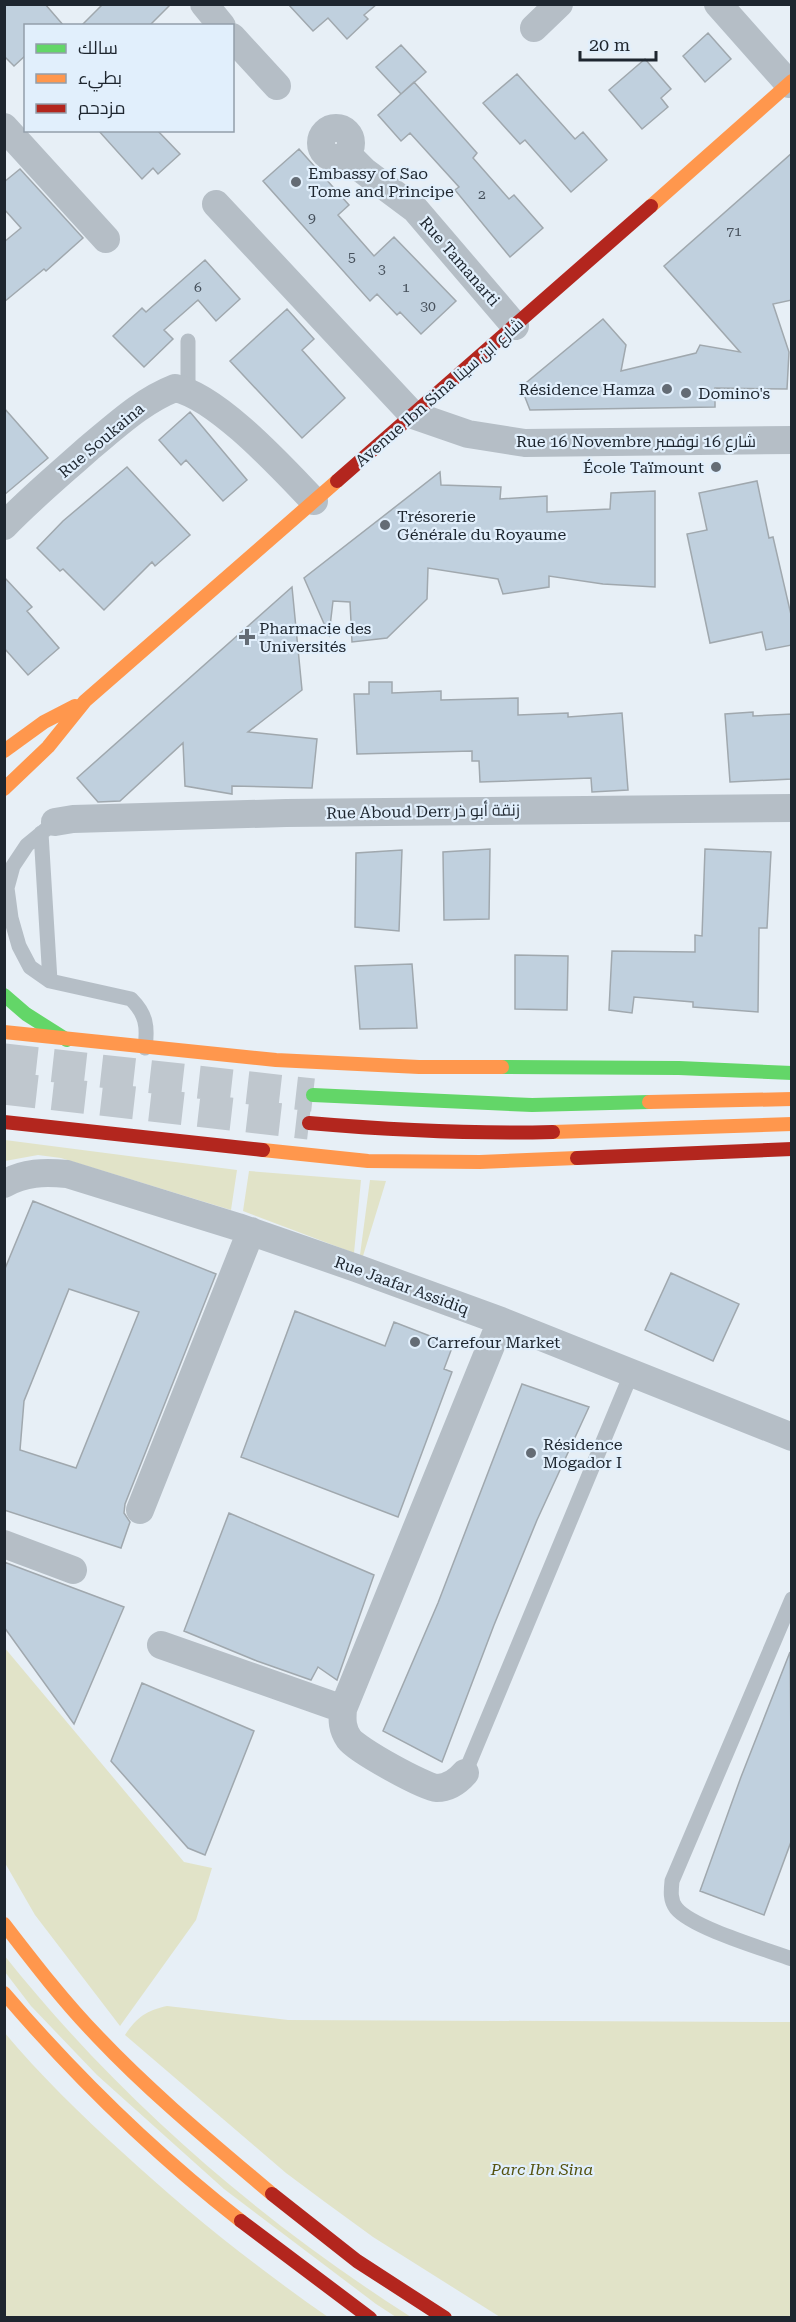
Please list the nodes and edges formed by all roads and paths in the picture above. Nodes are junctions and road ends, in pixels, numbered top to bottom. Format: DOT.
graph roads {
  1 [pos="204,4"];
  2 [pos="559,4"];
  3 [pos="718,4"];
  4 [pos="220,24"];
  5 [pos="534,28"];
  6 [pos="234,39"];
  7 [pos="790,83"];
  8 [pos="277,87"];
  9 [pos="4,127"];
  10 [pos="347,154"];
  11 [pos="216,204"];
  12 [pos="106,239"];
  13 [pos="515,326"];
  14 [pos="188,341"];
  15 [pos="188,391"];
  16 [pos="413,415"];
  17 [pos="792,440"];
  18 [pos="314,501"];
  19 [pos="4,526"];
  20 [pos="85,701"];
  21 [pos="4,751"];
  22 [pos="27,769"];
  23 [pos="4,789"];
  24 [pos="4,804"];
  25 [pos="792,808"];
  26 [pos="48,828"];
  27 [pos="50,981"];
  28 [pos="4,995"];
  29 [pos="4,1032"];
  30 [pos="67,1040"];
  31 [pos="146,1048"];
  32 [pos="792,1073"];
  33 [pos="313,1095"];
  34 [pos="792,1099"];
  35 [pos="4,1122"];
  36 [pos="309,1124"];
  37 [pos="792,1124"];
  38 [pos="792,1149"];
  39 [pos="4,1184"];
  40 [pos="251,1231"];
  41 [pos="501,1321"];
  42 [pos="632,1372"];
  43 [pos="792,1437"];
  44 [pos="140,1510"];
  45 [pos="4,1544"];
  46 [pos="73,1570"];
  47 [pos="792,1599"];
  48 [pos="161,1645"];
  49 [pos="343,1708"];
  50 [pos="465,1773"];
  51 [pos="4,1924"];
  52 [pos="792,1959"];
  53 [pos="4,1993"];
  54 [pos="370,2318"];
  55 [pos="445,2318"];
  1 -- 4 [label="street"];
  2 -- 5 [label="street"];
  3 -- 7 [label="street"];
  6 -- 8 [label="street"];
  7 -- 13 [label="main road, Avenue Ibn Sina شارع ابن سينا"];
  9 -- 12 [label="street"];
  10 -- 13 [label="street, Rue Tamanarti"];
  11 -- 16 [label="street"];
  13 -- 16 [label="main road, Avenue Ibn Sina شارع ابن سينا"];
  14 -- 15 [label="lane"];
  15 -- 18 [label="street"];
  15 -- 19 [label="street, Rue Soukaina"];
  16 -- 17 [label="street, Rue 16 Novembre شارع 16 نوفمبر"];
  16 -- 18 [label="main road, Avenue Ibn Sina شارع ابن سينا"];
  18 -- 20 [label="main road, Avenue Ibn Sina شارع ابن سينا"];
  20 -- 21 [label="main road, Avenue Ibn Sina شارع ابن سينا"];
  20 -- 22 [label="main road, Avenue Ibn Sina شارع ابن سينا"];
  22 -- 23 [label="main road, Avenue Ibn Sina شارع ابن سينا"];
  22 -- 24 [label="main road"];
  25 -- 26 [label="street, Rue Aboud Derr زنقة أبو ذر"];
  26 -- 27 [label="lane"];
  26 -- 27 [label="lane"];
  27 -- 31 [label="lane"];
  28 -- 30 [label="main road"];
  29 -- 30 [label="main road"];
  30 -- 31 [label="main road"];
  31 -- 32 [label="main road"];
  33 -- 34 [label="main road"];
  35 -- 38 [label="main road"];
  36 -- 37 [label="main road"];
  39 -- 40 [label="street, Rue Jaafar Assidiq"];
  40 -- 41 [label="street, Rue Jaafar Assidiq"];
  40 -- 44 [label="street"];
  41 -- 42 [label="street, Rue Jaafar Assidiq"];
  41 -- 49 [label="street"];
  42 -- 43 [label="street, Rue Jaafar Assidiq"];
  42 -- 50 [label="lane"];
  45 -- 46 [label="street"];
  47 -- 52 [label="lane"];
  48 -- 49 [label="street"];
  49 -- 50 [label="street"];
  51 -- 55 [label="main road"];
  53 -- 54 [label="main road"];
}
